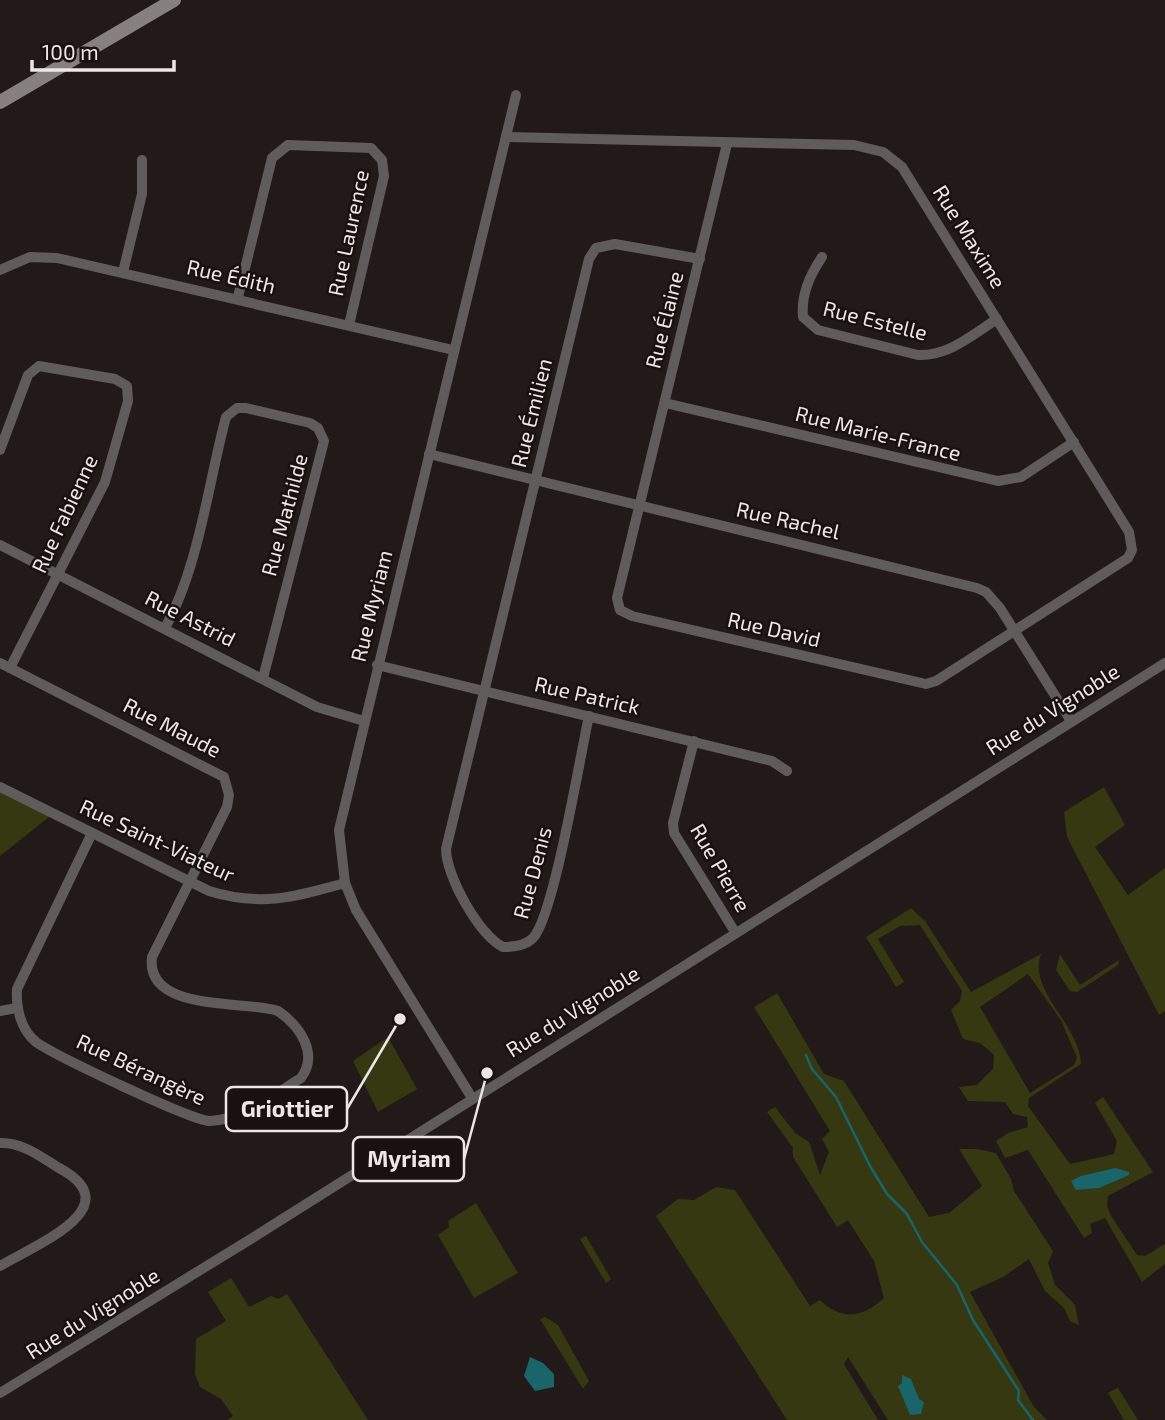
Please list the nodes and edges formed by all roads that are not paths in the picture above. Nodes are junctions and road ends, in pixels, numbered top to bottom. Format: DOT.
graph roads {
  1 [pos="174,0"];
  2 [pos="516,95"];
  3 [pos="0,102"];
  4 [pos="506,137"];
  5 [pos="727,144"];
  6 [pos="142,160"];
  7 [pos="822,257"];
  8 [pos="700,259"];
  9 [pos="0,270"];
  10 [pos="123,272"];
  11 [pos="238,298"];
  12 [pos="997,318"];
  13 [pos="349,325"];
  14 [pos="453,350"];
  15 [pos="665,403"];
  16 [pos="1074,442"];
  17 [pos="0,450"];
  18 [pos="429,454"];
  19 [pos="536,479"];
  20 [pos="641,506"];
  21 [pos="0,545"];
  22 [pos="59,575"];
  23 [pos="165,628"];
  24 [pos="1013,630"];
  25 [pos="0,663"];
  26 [pos="1165,663"];
  27 [pos="377,665"];
  28 [pos="10,668"];
  29 [pos="263,678"];
  30 [pos="484,691"];
  31 [pos="589,716"];
  32 [pos="365,721"];
  33 [pos="1071,722"];
  34 [pos="694,741"];
  35 [pos="787,771"];
  36 [pos="0,787"];
  37 [pos="92,833"];
  38 [pos="190,881"];
  39 [pos="345,883"];
  40 [pos="735,932"];
  41 [pos="16,1008"];
  42 [pos="0,1011"];
  43 [pos="472,1098"];
  44 [pos="0,1143"];
  45 [pos="0,1266"];
  46 [pos="0,1393"];
  1 -- 3 [label="main road"];
  2 -- 4 [label="street, Rue Myriam"];
  4 -- 5 [label="street, Rue Maxime"];
  4 -- 14 [label="street, Rue Myriam"];
  5 -- 8 [label="street, Rue Élaine"];
  5 -- 12 [label="street, Rue Maxime"];
  6 -- 10 [label="street"];
  7 -- 12 [label="street, Rue Estelle"];
  8 -- 15 [label="street, Rue Élaine"];
  8 -- 19 [label="street, Rue Émilien"];
  9 -- 10 [label="street, Rue Édith"];
  10 -- 11 [label="street, Rue Édith"];
  11 -- 13 [label="street, Rue Édith"];
  11 -- 13 [label="street, Rue Laurence"];
  12 -- 16 [label="street, Rue Maxime"];
  13 -- 14 [label="street, Rue Édith"];
  14 -- 18 [label="street, Rue Myriam"];
  15 -- 16 [label="street, Rue Marie-France"];
  15 -- 20 [label="street, Rue Élaine"];
  16 -- 24 [label="street, Rue Maxime"];
  17 -- 22 [label="street, Rue Fabienne"];
  18 -- 19 [label="street, Rue Rachel"];
  18 -- 27 [label="street, Rue Myriam"];
  19 -- 20 [label="street, Rue Rachel"];
  19 -- 30 [label="street, Rue Émilien"];
  20 -- 24 [label="street, Rue Rachel"];
  20 -- 24 [label="street, Rue David"];
  21 -- 22 [label="street, Rue Astrid"];
  22 -- 23 [label="street, Rue Astrid"];
  22 -- 28 [label="street, Rue Fabienne"];
  23 -- 29 [label="street, Rue Astrid"];
  23 -- 29 [label="street, Rue Mathilde"];
  24 -- 33 [label="street, Rue Rachel"];
  25 -- 28 [label="street, Rue Maude"];
  26 -- 33 [label="street, Rue du Vignoble"];
  27 -- 30 [label="street, Rue Patrick"];
  27 -- 32 [label="street, Rue Myriam"];
  28 -- 38 [label="street, Rue Maude"];
  29 -- 32 [label="street, Rue Astrid"];
  30 -- 31 [label="street, Rue Patrick"];
  30 -- 31 [label="street, Rue Denis"];
  31 -- 34 [label="street, Rue Patrick"];
  32 -- 39 [label="street, Rue Myriam"];
  33 -- 40 [label="street, Rue du Vignoble"];
  34 -- 35 [label="street, Rue Patrick"];
  34 -- 40 [label="street, Rue Pierre"];
  36 -- 37 [label="street, Rue Saint-Viateur"];
  37 -- 38 [label="street, Rue Saint-Viateur"];
  37 -- 41 [label="street"];
  38 -- 39 [label="street, Rue Saint-Viateur"];
  38 -- 41 [label="street, Rue Bérangère"];
  39 -- 43 [label="street, Rue Myriam"];
  40 -- 43 [label="street, Rue du Vignoble"];
  41 -- 42 [label="street"];
  43 -- 46 [label="street, Rue du Vignoble"];
  44 -- 45 [label="street"];
}
